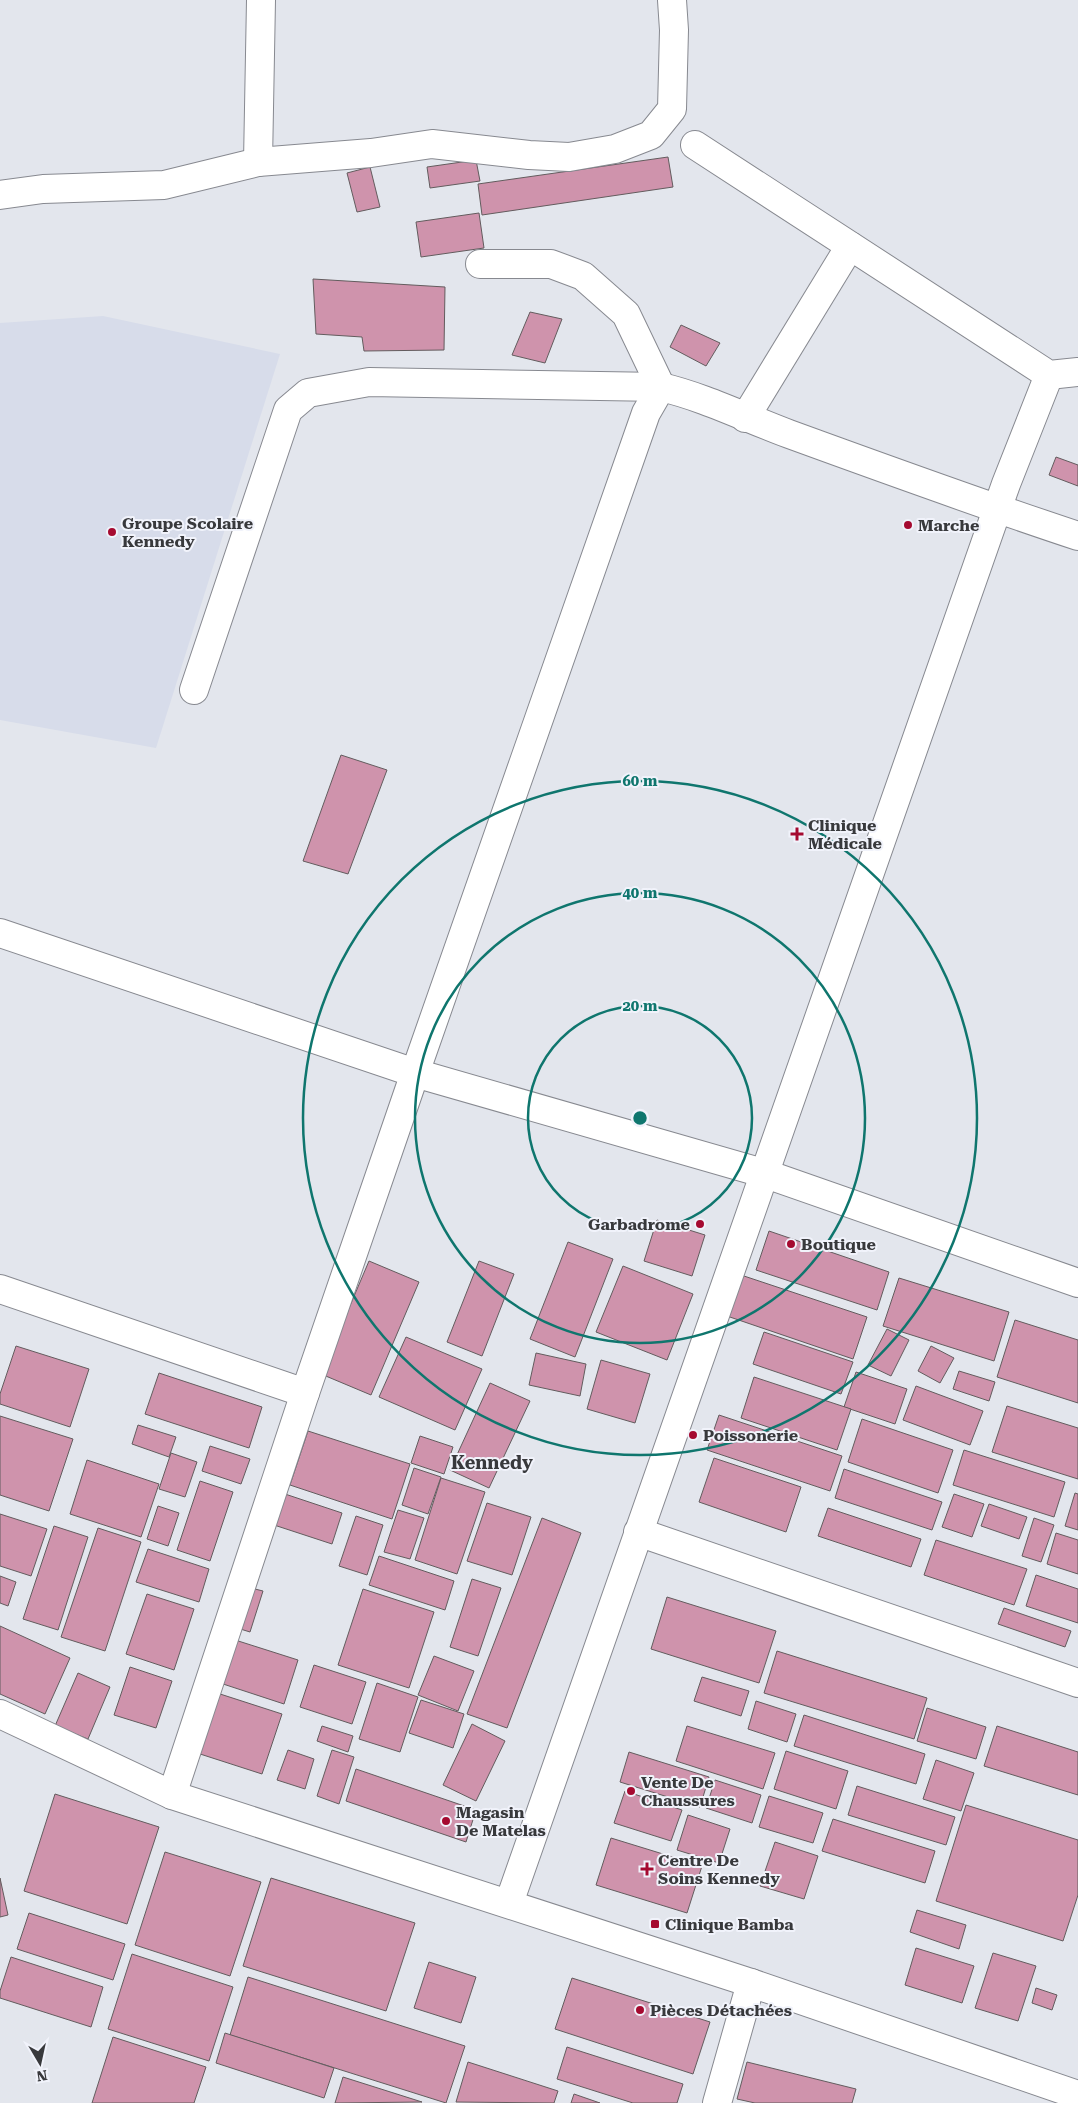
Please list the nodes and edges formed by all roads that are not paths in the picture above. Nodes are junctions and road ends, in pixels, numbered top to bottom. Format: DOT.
graph roads {
  1 [pos="261,0"];
  2 [pos="672,0"];
  3 [pos="695,145"];
  4 [pos="258,162"];
  5 [pos="0,195"];
  6 [pos="850,246"];
  7 [pos="480,264"];
  8 [pos="1078,372"];
  9 [pos="1049,376"];
  10 [pos="660,387"];
  11 [pos="745,418"];
  12 [pos="998,509"];
  13 [pos="1078,536"];
  14 [pos="194,690"];
  15 [pos="0,933"];
  16 [pos="415,1073"];
  17 [pos="763,1173"];
  18 [pos="1078,1283"];
  19 [pos="0,1290"];
  20 [pos="305,1393"];
  21 [pos="638,1532"];
  22 [pos="1078,1683"];
  23 [pos="0,1714"];
  24 [pos="172,1795"];
  25 [pos="509,1903"];
  26 [pos="751,1983"];
  27 [pos="1078,2095"];
  28 [pos="716,2103"];
  1 -- 4 [label="street"];
  2 -- 4 [label="street"];
  3 -- 6 [label="street"];
  4 -- 5 [label="street"];
  6 -- 9 [label="street"];
  6 -- 11 [label="street"];
  7 -- 10 [label="street"];
  8 -- 9 [label="street"];
  9 -- 12 [label="street"];
  10 -- 11 [label="street"];
  10 -- 14 [label="street"];
  10 -- 16 [label="street"];
  11 -- 12 [label="street"];
  12 -- 13 [label="street"];
  12 -- 17 [label="street"];
  15 -- 16 [label="street"];
  16 -- 17 [label="street"];
  16 -- 20 [label="street"];
  17 -- 18 [label="street"];
  17 -- 21 [label="street"];
  19 -- 20 [label="street"];
  20 -- 24 [label="street"];
  21 -- 22 [label="street"];
  21 -- 25 [label="street"];
  23 -- 24 [label="street"];
  24 -- 25 [label="street"];
  25 -- 26 [label="street"];
  26 -- 27 [label="street"];
  26 -- 28 [label="street"];
}
